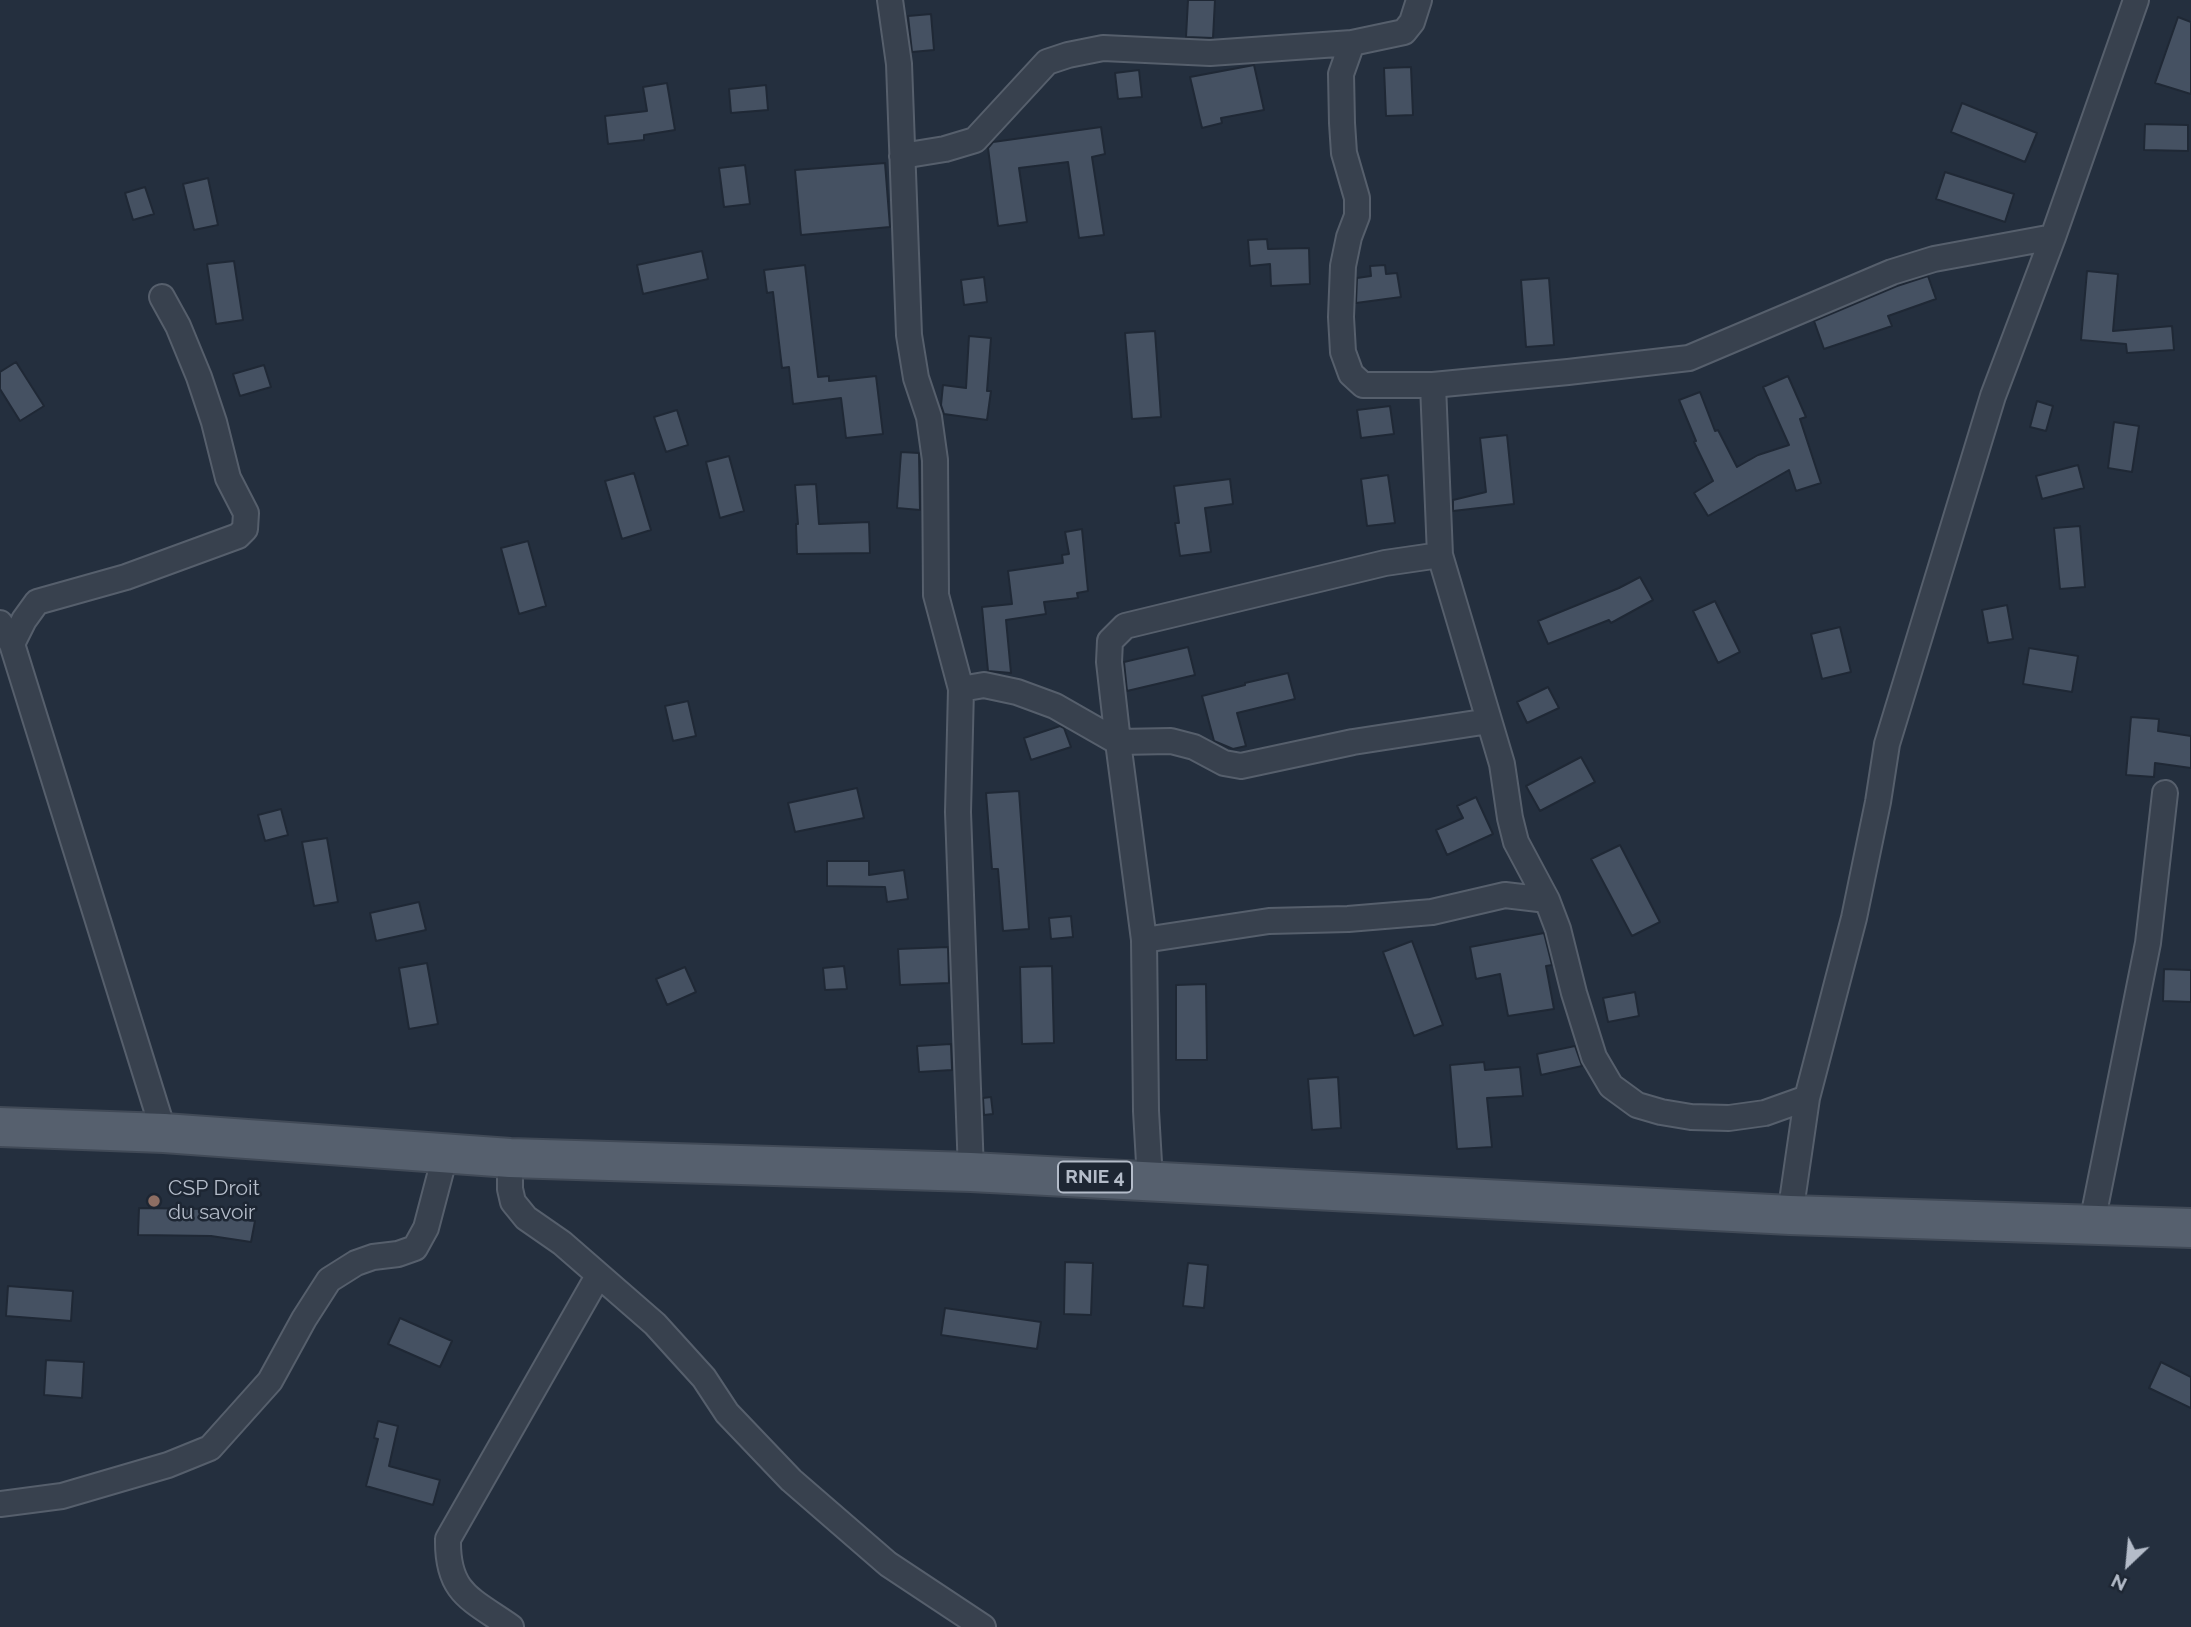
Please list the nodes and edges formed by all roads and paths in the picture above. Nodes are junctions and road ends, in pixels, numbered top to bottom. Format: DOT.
graph roads {
  1 [pos="890,0"];
  2 [pos="1419,0"];
  3 [pos="2136,0"];
  4 [pos="1352,43"];
  5 [pos="1319,44"];
  6 [pos="1341,74"];
  7 [pos="902,156"];
  8 [pos="2053,237"];
  9 [pos="162,298"];
  10 [pos="1433,385"];
  11 [pos="1440,555"];
  12 [pos="0,622"];
  13 [pos="12,644"];
  14 [pos="961,689"];
  15 [pos="1489,721"];
  16 [pos="1118,742"];
  17 [pos="2165,793"];
  18 [pos="1547,900"];
  19 [pos="1144,940"];
  20 [pos="1807,1098"];
  21 [pos="0,1127"];
  22 [pos="164,1133"];
  23 [pos="446,1152"];
  24 [pos="510,1158"];
  25 [pos="971,1172"];
  26 [pos="1150,1180"];
  27 [pos="1790,1215"];
  28 [pos="2092,1223"];
  29 [pos="2191,1228"];
  30 [pos="598,1276"];
  31 [pos="0,1504"];
  32 [pos="511,1627"];
  33 [pos="983,1627"];
  1 -- 7 [label="street"];
  2 -- 4 [label="street"];
  3 -- 8 [label="street"];
  4 -- 5 [label="street"];
  4 -- 6 [label="street"];
  5 -- 6 [label="street"];
  5 -- 7 [label="street"];
  6 -- 10 [label="street"];
  7 -- 14 [label="street"];
  8 -- 10 [label="street"];
  8 -- 20 [label="street"];
  9 -- 13 [label="street"];
  10 -- 11 [label="street"];
  11 -- 15 [label="street"];
  11 -- 16 [label="street"];
  12 -- 13 [label="street"];
  13 -- 22 [label="street"];
  14 -- 16 [label="street"];
  14 -- 25 [label="street"];
  15 -- 16 [label="street"];
  15 -- 18 [label="street"];
  16 -- 19 [label="street"];
  17 -- 28 [label="street"];
  18 -- 19 [label="street"];
  18 -- 20 [label="street"];
  19 -- 26 [label="street"];
  20 -- 27 [label="street"];
  21 -- 22 [label="main road, RNIE 4"];
  22 -- 23 [label="main road, RNIE 4"];
  23 -- 24 [label="main road, RNIE 4"];
  23 -- 31 [label="street"];
  24 -- 25 [label="main road, RNIE 4"];
  24 -- 30 [label="street"];
  25 -- 26 [label="main road, RNIE 4"];
  26 -- 27 [label="main road, RNIE 4"];
  27 -- 28 [label="main road, RNIE 4"];
  28 -- 29 [label="main road, RNIE 4"];
  30 -- 32 [label="street"];
  30 -- 33 [label="street"];
}
